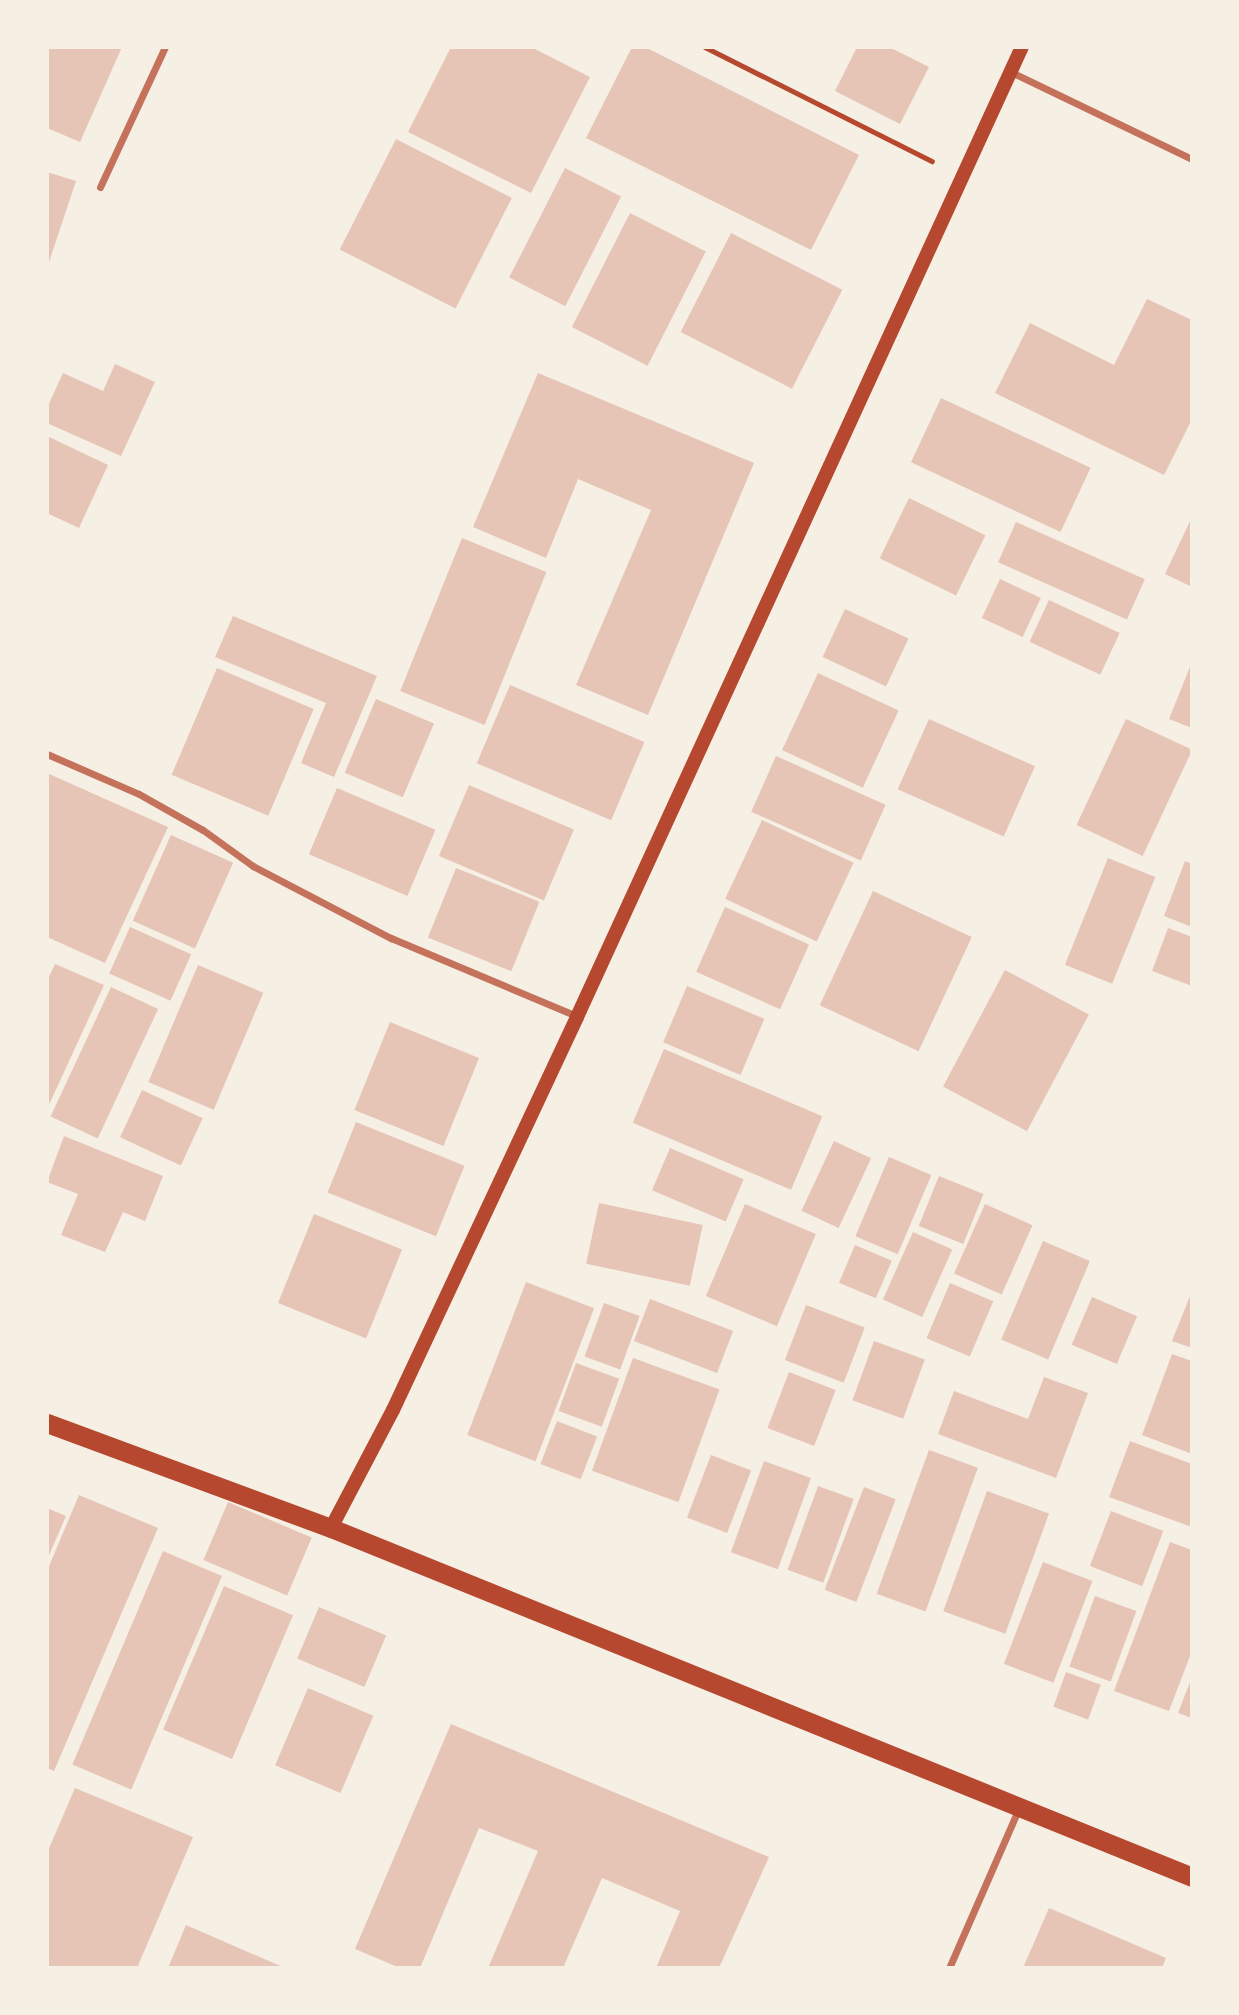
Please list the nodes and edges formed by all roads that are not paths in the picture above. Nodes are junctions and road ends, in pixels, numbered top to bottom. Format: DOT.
graph roads {
  1 [pos="165,47"];
  2 [pos="1023,47"];
  3 [pos="1011,72"];
  4 [pos="1192,159"];
  5 [pos="100,187"];
  6 [pos="47,754"];
  7 [pos="577,1017"];
  8 [pos="47,1423"];
  9 [pos="331,1528"];
  10 [pos="1020,1805"];
  11 [pos="1192,1877"];
  12 [pos="949,1968"];
  1 -- 5 [label="street"];
  2 -- 3 [label="main road"];
  3 -- 4 [label="street"];
  3 -- 7 [label="main road"];
  6 -- 7 [label="street"];
  7 -- 9 [label="main road"];
  8 -- 9 [label="highway"];
  9 -- 10 [label="highway"];
  10 -- 11 [label="highway"];
  10 -- 12 [label="street"];
}
